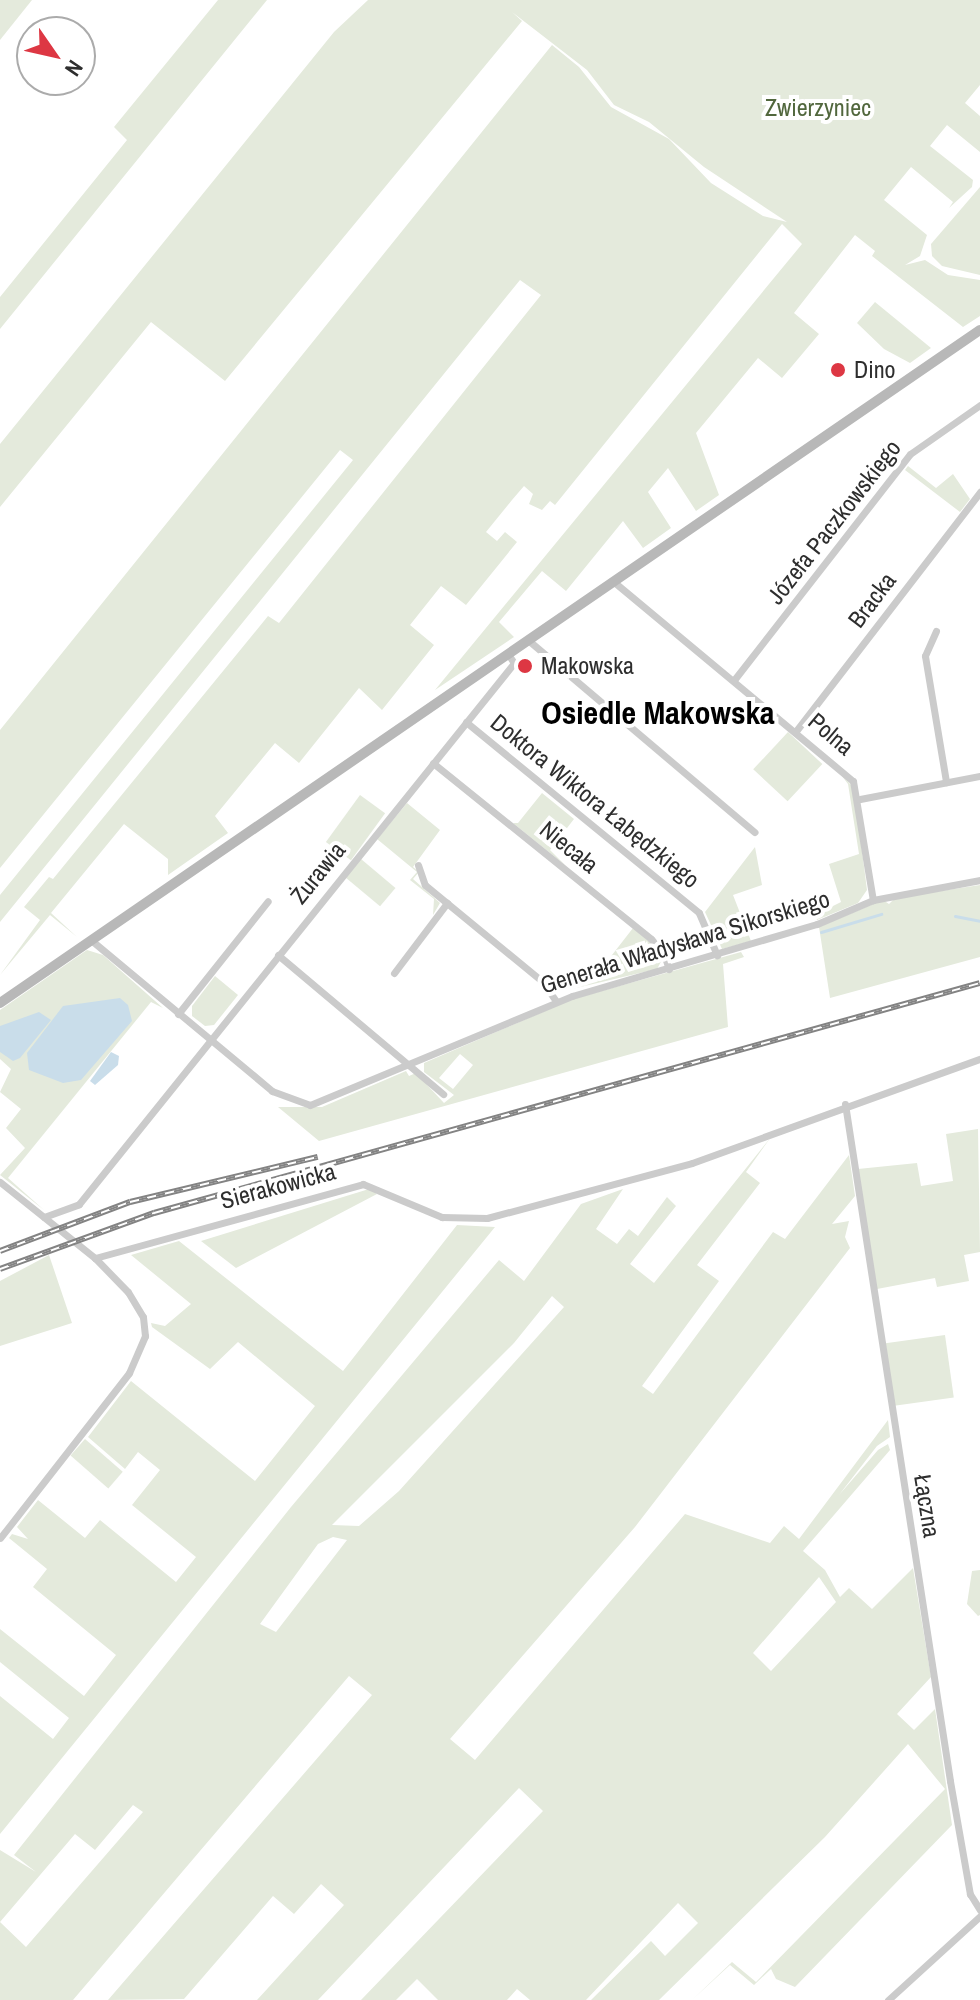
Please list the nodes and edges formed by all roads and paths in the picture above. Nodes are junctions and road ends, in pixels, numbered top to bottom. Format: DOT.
graph roads {
  1 [pos="980,330"];
  2 [pos="980,405"];
  3 [pos="980,492"];
  4 [pos="614,582"];
  5 [pos="936,631"];
  6 [pos="528,640"];
  7 [pos="508,654"];
  8 [pos="734,680"];
  9 [pos="466,722"];
  10 [pos="796,731"];
  11 [pos="433,763"];
  12 [pos="980,776"];
  13 [pos="946,782"];
  14 [pos="860,799"];
  15 [pos="754,832"];
  16 [pos="418,865"];
  17 [pos="980,880"];
  18 [pos="873,900"];
  19 [pos="268,901"];
  20 [pos="447,903"];
  21 [pos="91,940"];
  22 [pos="278,955"];
  23 [pos="717,955"];
  24 [pos="669,969"];
  25 [pos="394,973"];
  26 [pos="556,1001"];
  27 [pos="0,1003"];
  28 [pos="178,1014"];
  29 [pos="210,1040"];
  30 [pos="980,1059"];
  31 [pos="413,1064"];
  32 [pos="443,1094"];
  33 [pos="845,1104"];
  34 [pos="146,1117"];
  35 [pos="154,1126"];
  36 [pos="0,1182"];
  37 [pos="44,1217"];
  38 [pos="95,1258"];
  39 [pos="0,1538"];
  40 [pos="980,1913"];
  41 [pos="888,2000"];
  1 -- 4 [label="street"];
  2 -- 8 [label="street, Józefa Paczkowskiego"];
  3 -- 10 [label="street, Bracka"];
  4 -- 6 [label="street"];
  4 -- 8 [label="street, Polna"];
  5 -- 13 [label="street"];
  6 -- 7 [label="street"];
  6 -- 15 [label="street"];
  7 -- 9 [label="street, Żurawia"];
  7 -- 21 [label="street"];
  8 -- 10 [label="street, Polna"];
  9 -- 11 [label="street, Żurawia"];
  9 -- 23 [label="street, Doktora Wiktora Łabędzkiego"];
  10 -- 14 [label="street, Polna"];
  11 -- 22 [label="street, Żurawia"];
  11 -- 24 [label="street, Niecała"];
  12 -- 13 [label="street"];
  13 -- 14 [label="street"];
  14 -- 18 [label="street, Polna"];
  16 -- 20 [label="street"];
  17 -- 18 [label="street, Generała Władysława Sikorskiego"];
  18 -- 23 [label="street, Generała Władysława Sikorskiego"];
  19 -- 28 [label="street"];
  20 -- 25 [label="street"];
  20 -- 26 [label="street"];
  21 -- 27 [label="street"];
  21 -- 28 [label="street, Generała Władysława Sikorskiego"];
  22 -- 29 [label="street, Żurawia"];
  22 -- 31 [label="street"];
  23 -- 24 [label="street, Generała Władysława Sikorskiego"];
  24 -- 26 [label="street, Generała Władysława Sikorskiego"];
  26 -- 31 [label="street, Generała Władysława Sikorskiego"];
  28 -- 29 [label="street, Generała Władysława Sikorskiego"];
  29 -- 31 [label="street, Generała Władysława Sikorskiego"];
  29 -- 34 [label="street, Żurawia"];
  30 -- 33 [label="street, Sierakowicka"];
  31 -- 32 [label="street"];
  33 -- 38 [label="street, Sierakowicka"];
  33 -- 40 [label="street, Łączna"];
  34 -- 35 [label="street"];
  34 -- 37 [label="street, Żurawia"];
  36 -- 37 [label="street"];
  37 -- 38 [label="street"];
  38 -- 39 [label="street"];
  40 -- 41 [label="street"];
}
